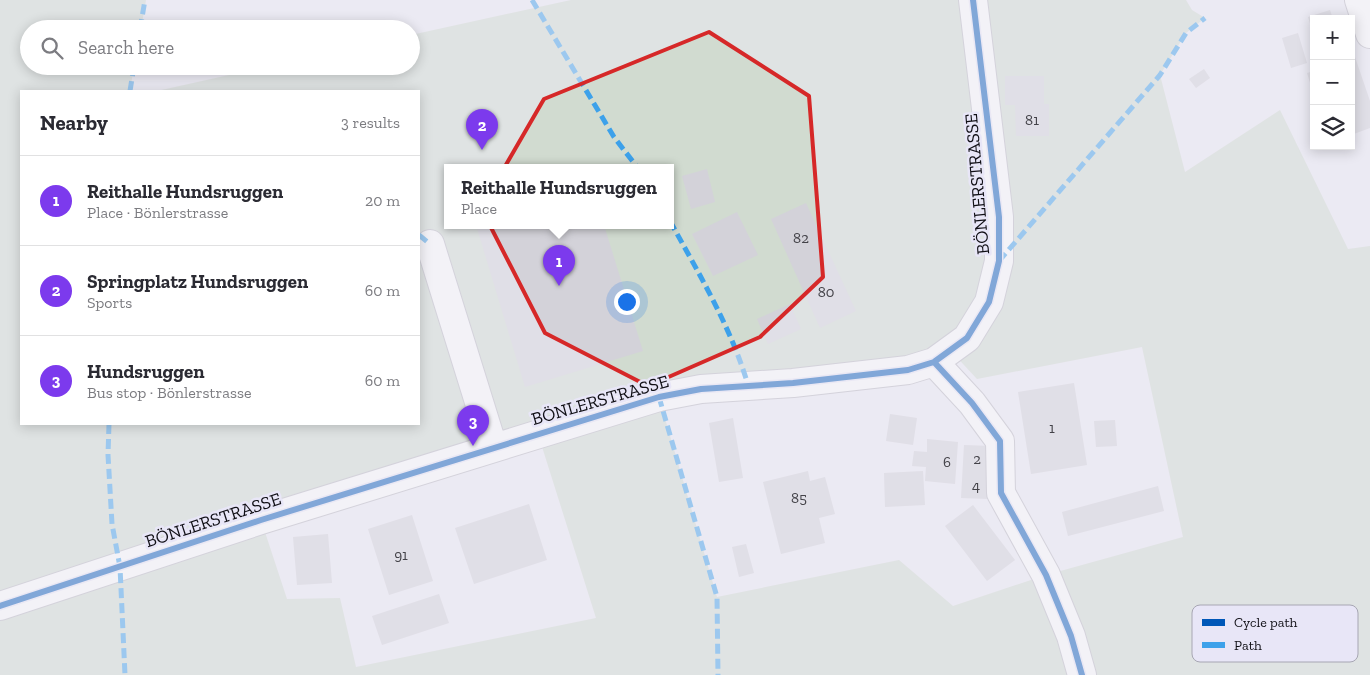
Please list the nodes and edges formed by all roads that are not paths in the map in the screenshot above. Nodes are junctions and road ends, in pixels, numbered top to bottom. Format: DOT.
graph roads {
  1 [pos="973,0"];
  2 [pos="1363,2"];
  3 [pos="1370,34"];
  4 [pos="430,244"];
  5 [pos="934,362"];
  6 [pos="493,447"];
  7 [pos="0,606"];
  8 [pos="1082,675"];
  1 -- 5 [label="street, BÖNLERSTRASSE"];
  2 -- 3 [label="street"];
  4 -- 6 [label="street"];
  5 -- 6 [label="street, BÖNLERSTRASSE"];
  5 -- 8 [label="street"];
  6 -- 7 [label="street, BÖNLERSTRASSE"];
}
